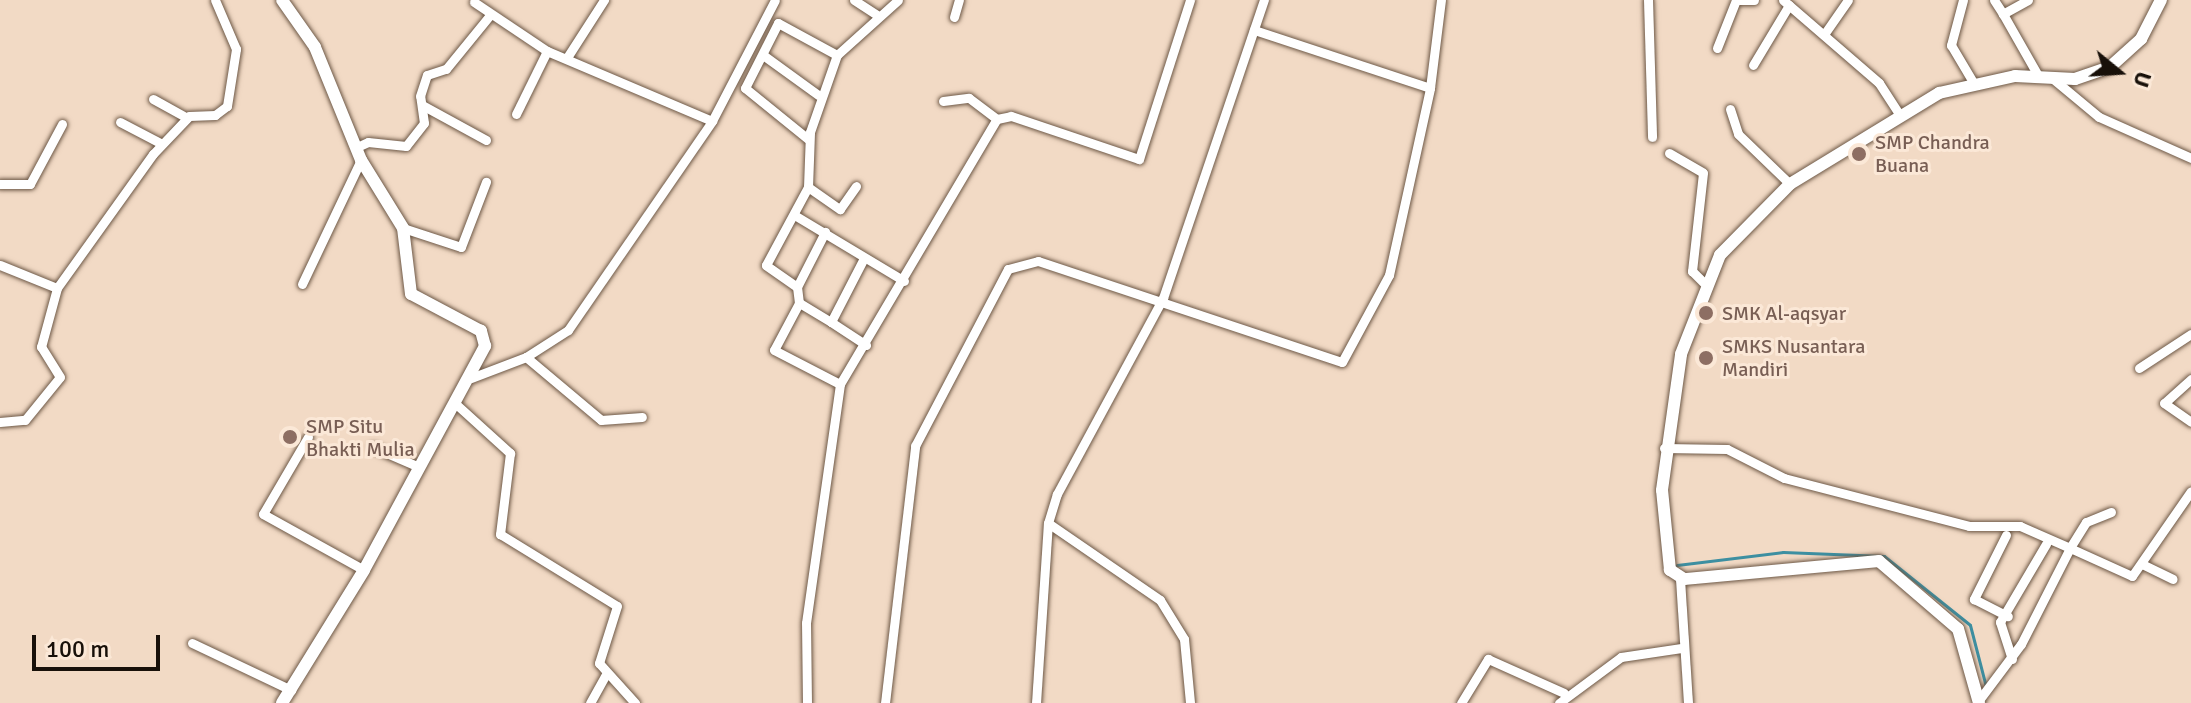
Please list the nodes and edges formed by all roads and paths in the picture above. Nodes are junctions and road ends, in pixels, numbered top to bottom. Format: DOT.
graph roads {
  1 [pos="215,0"];
  2 [pos="282,0"];
  3 [pos="604,0"];
  4 [pos="775,0"];
  5 [pos="854,0"];
  6 [pos="898,0"];
  7 [pos="959,0"];
  8 [pos="1190,0"];
  9 [pos="1264,0"];
  10 [pos="1441,0"];
  11 [pos="1648,0"];
  12 [pos="1738,0"];
  13 [pos="1754,0"];
  14 [pos="1848,0"];
  15 [pos="1963,0"];
  16 [pos="1994,0"];
  17 [pos="2028,0"];
  18 [pos="2161,0"];
  19 [pos="474,2"];
  20 [pos="1786,2"];
  21 [pos="2003,14"];
  22 [pos="490,15"];
  23 [pos="877,15"];
  24 [pos="954,17"];
  25 [pos="1254,30"];
  26 [pos="1825,33"];
  27 [pos="1717,48"];
  28 [pos="547,51"];
  29 [pos="763,55"];
  30 [pos="837,55"];
  31 [pos="568,56"];
  32 [pos="1753,65"];
  33 [pos="2046,78"];
  34 [pos="1973,82"];
  35 [pos="1430,88"];
  36 [pos="818,95"];
  37 [pos="153,99"];
  38 [pos="943,101"];
  39 [pos="422,105"];
  40 [pos="1730,109"];
  41 [pos="1898,112"];
  42 [pos="516,114"];
  43 [pos="187,118"];
  44 [pos="997,119"];
  45 [pos="712,121"];
  46 [pos="120,122"];
  47 [pos="62,124"];
  48 [pos="1652,137"];
  49 [pos="808,139"];
  50 [pos="486,140"];
  51 [pos="162,144"];
  52 [pos="1669,153"];
  53 [pos="358,154"];
  54 [pos="2191,158"];
  55 [pos="486,182"];
  56 [pos="0,184"];
  57 [pos="1790,184"];
  58 [pos="856,186"];
  59 [pos="808,187"];
  60 [pos="796,216"];
  61 [pos="403,228"];
  62 [pos="825,232"];
  63 [pos="864,258"];
  64 [pos="0,265"];
  65 [pos="904,281"];
  66 [pos="1704,283"];
  67 [pos="302,284"];
  68 [pos="797,287"];
  69 [pos="53,289"];
  70 [pos="1163,298"];
  71 [pos="799,303"];
  72 [pos="831,322"];
  73 [pos="2191,334"];
  74 [pos="866,345"];
  75 [pos="526,357"];
  76 [pos="2139,368"];
  77 [pos="471,378"];
  78 [pos="2191,379"];
  79 [pos="840,384"];
  80 [pos="457,405"];
  81 [pos="642,417"];
  82 [pos="0,422"];
  83 [pos="2191,422"];
  84 [pos="308,437"];
  85 [pos="373,447"];
  86 [pos="1664,448"];
  87 [pos="417,466"];
  88 [pos="2191,491"];
  89 [pos="2180,507"];
  90 [pos="2191,511"];
  91 [pos="2111,512"];
  92 [pos="1048,523"];
  93 [pos="2006,535"];
  94 [pos="2046,544"];
  95 [pos="2070,548"];
  96 [pos="2142,564"];
  97 [pos="364,570"];
  98 [pos="1680,579"];
  99 [pos="2173,579"];
  100 [pos="2008,616"];
  101 [pos="192,643"];
  102 [pos="1681,648"];
  103 [pos="2012,659"];
  104 [pos="606,674"];
  105 [pos="291,690"];
  106 [pos="1564,693"];
  107 [pos="1979,701"];
  108 [pos="282,703"];
  109 [pos="590,703"];
  110 [pos="635,703"];
  111 [pos="807,703"];
  112 [pos="885,703"];
  113 [pos="1036,703"];
  114 [pos="1190,703"];
  115 [pos="1461,703"];
  116 [pos="1559,703"];
  117 [pos="1688,703"];
  1 -- 43 [label="street"];
  2 -- 53 [label="street"];
  3 -- 31 [label="street"];
  4 -- 45 [label="street"];
  5 -- 23 [label="street"];
  6 -- 23 [label="street"];
  7 -- 24 [label="street"];
  8 -- 44 [label="street"];
  9 -- 25 [label="street"];
  10 -- 35 [label="street"];
  11 -- 48 [label="street"];
  12 -- 13 [label="street"];
  12 -- 27 [label="street"];
  14 -- 26 [label="street"];
  15 -- 34 [label="street"];
  16 -- 21 [label="street"];
  17 -- 21 [label="street"];
  18 -- 33 [label="street"];
  19 -- 22 [label="street"];
  20 -- 26 [label="street"];
  20 -- 32 [label="street"];
  21 -- 33 [label="street"];
  22 -- 28 [label="street"];
  22 -- 39 [label="street"];
  23 -- 30 [label="street"];
  25 -- 35 [label="street"];
  25 -- 70 [label="street"];
  26 -- 41 [label="street"];
  28 -- 31 [label="street"];
  28 -- 42 [label="street"];
  29 -- 30 [label="street"];
  29 -- 36 [label="street"];
  29 -- 49 [label="street"];
  30 -- 36 [label="street"];
  31 -- 45 [label="street"];
  33 -- 34 [label="street"];
  33 -- 54 [label="street"];
  34 -- 41 [label="street"];
  35 -- 70 [label="street"];
  36 -- 49 [label="street"];
  37 -- 43 [label="street"];
  38 -- 44 [label="street"];
  39 -- 50 [label="street"];
  39 -- 53 [label="street"];
  40 -- 57 [label="street"];
  41 -- 57 [label="street"];
  43 -- 51 [label="street"];
  44 -- 65 [label="street"];
  45 -- 75 [label="street"];
  46 -- 51 [label="street"];
  47 -- 56 [label="street"];
  49 -- 59 [label="street"];
  51 -- 69 [label="street"];
  52 -- 66 [label="street"];
  53 -- 61 [label="street"];
  53 -- 67 [label="street"];
  55 -- 61 [label="street"];
  57 -- 66 [label="street"];
  58 -- 59 [label="street"];
  59 -- 60 [label="street"];
  60 -- 62 [label="street"];
  60 -- 68 [label="street"];
  61 -- 77 [label="street"];
  62 -- 63 [label="street"];
  62 -- 68 [label="street"];
  63 -- 65 [label="street"];
  63 -- 72 [label="street"];
  64 -- 69 [label="street"];
  65 -- 74 [label="street"];
  66 -- 86 [label="street"];
  68 -- 71 [label="street"];
  69 -- 82 [label="street"];
  70 -- 92 [label="street"];
  70 -- 112 [label="street"];
  71 -- 72 [label="street"];
  71 -- 79 [label="street"];
  72 -- 74 [label="street"];
  73 -- 76 [label="street"];
  74 -- 79 [label="street"];
  75 -- 77 [label="street"];
  75 -- 81 [label="street"];
  77 -- 80 [label="street"];
  78 -- 83 [label="street"];
  79 -- 111 [label="street"];
  80 -- 87 [label="street"];
  80 -- 104 [label="street"];
  84 -- 97 [label="street"];
  85 -- 87 [label="street"];
  86 -- 95 [label="street"];
  86 -- 98 [label="street"];
  87 -- 97 [label="street"];
  88 -- 89 [label="street"];
  89 -- 90 [label="street"];
  89 -- 96 [label="street"];
  91 -- 95 [label="street"];
  92 -- 113 [label="street"];
  92 -- 114 [label="street"];
  93 -- 100 [label="street"];
  94 -- 100 [label="street"];
  95 -- 96 [label="street"];
  95 -- 103 [label="street"];
  96 -- 99 [label="street"];
  97 -- 105 [label="street"];
  98 -- 102 [label="street"];
  98 -- 107 [label="street"];
  100 -- 103 [label="street"];
  101 -- 105 [label="street"];
  102 -- 106 [label="street"];
  102 -- 117 [label="street"];
  103 -- 107 [label="street"];
  104 -- 109 [label="street"];
  104 -- 110 [label="street"];
  105 -- 108 [label="street"];
  106 -- 115 [label="street"];
  106 -- 116 [label="street"];
}
